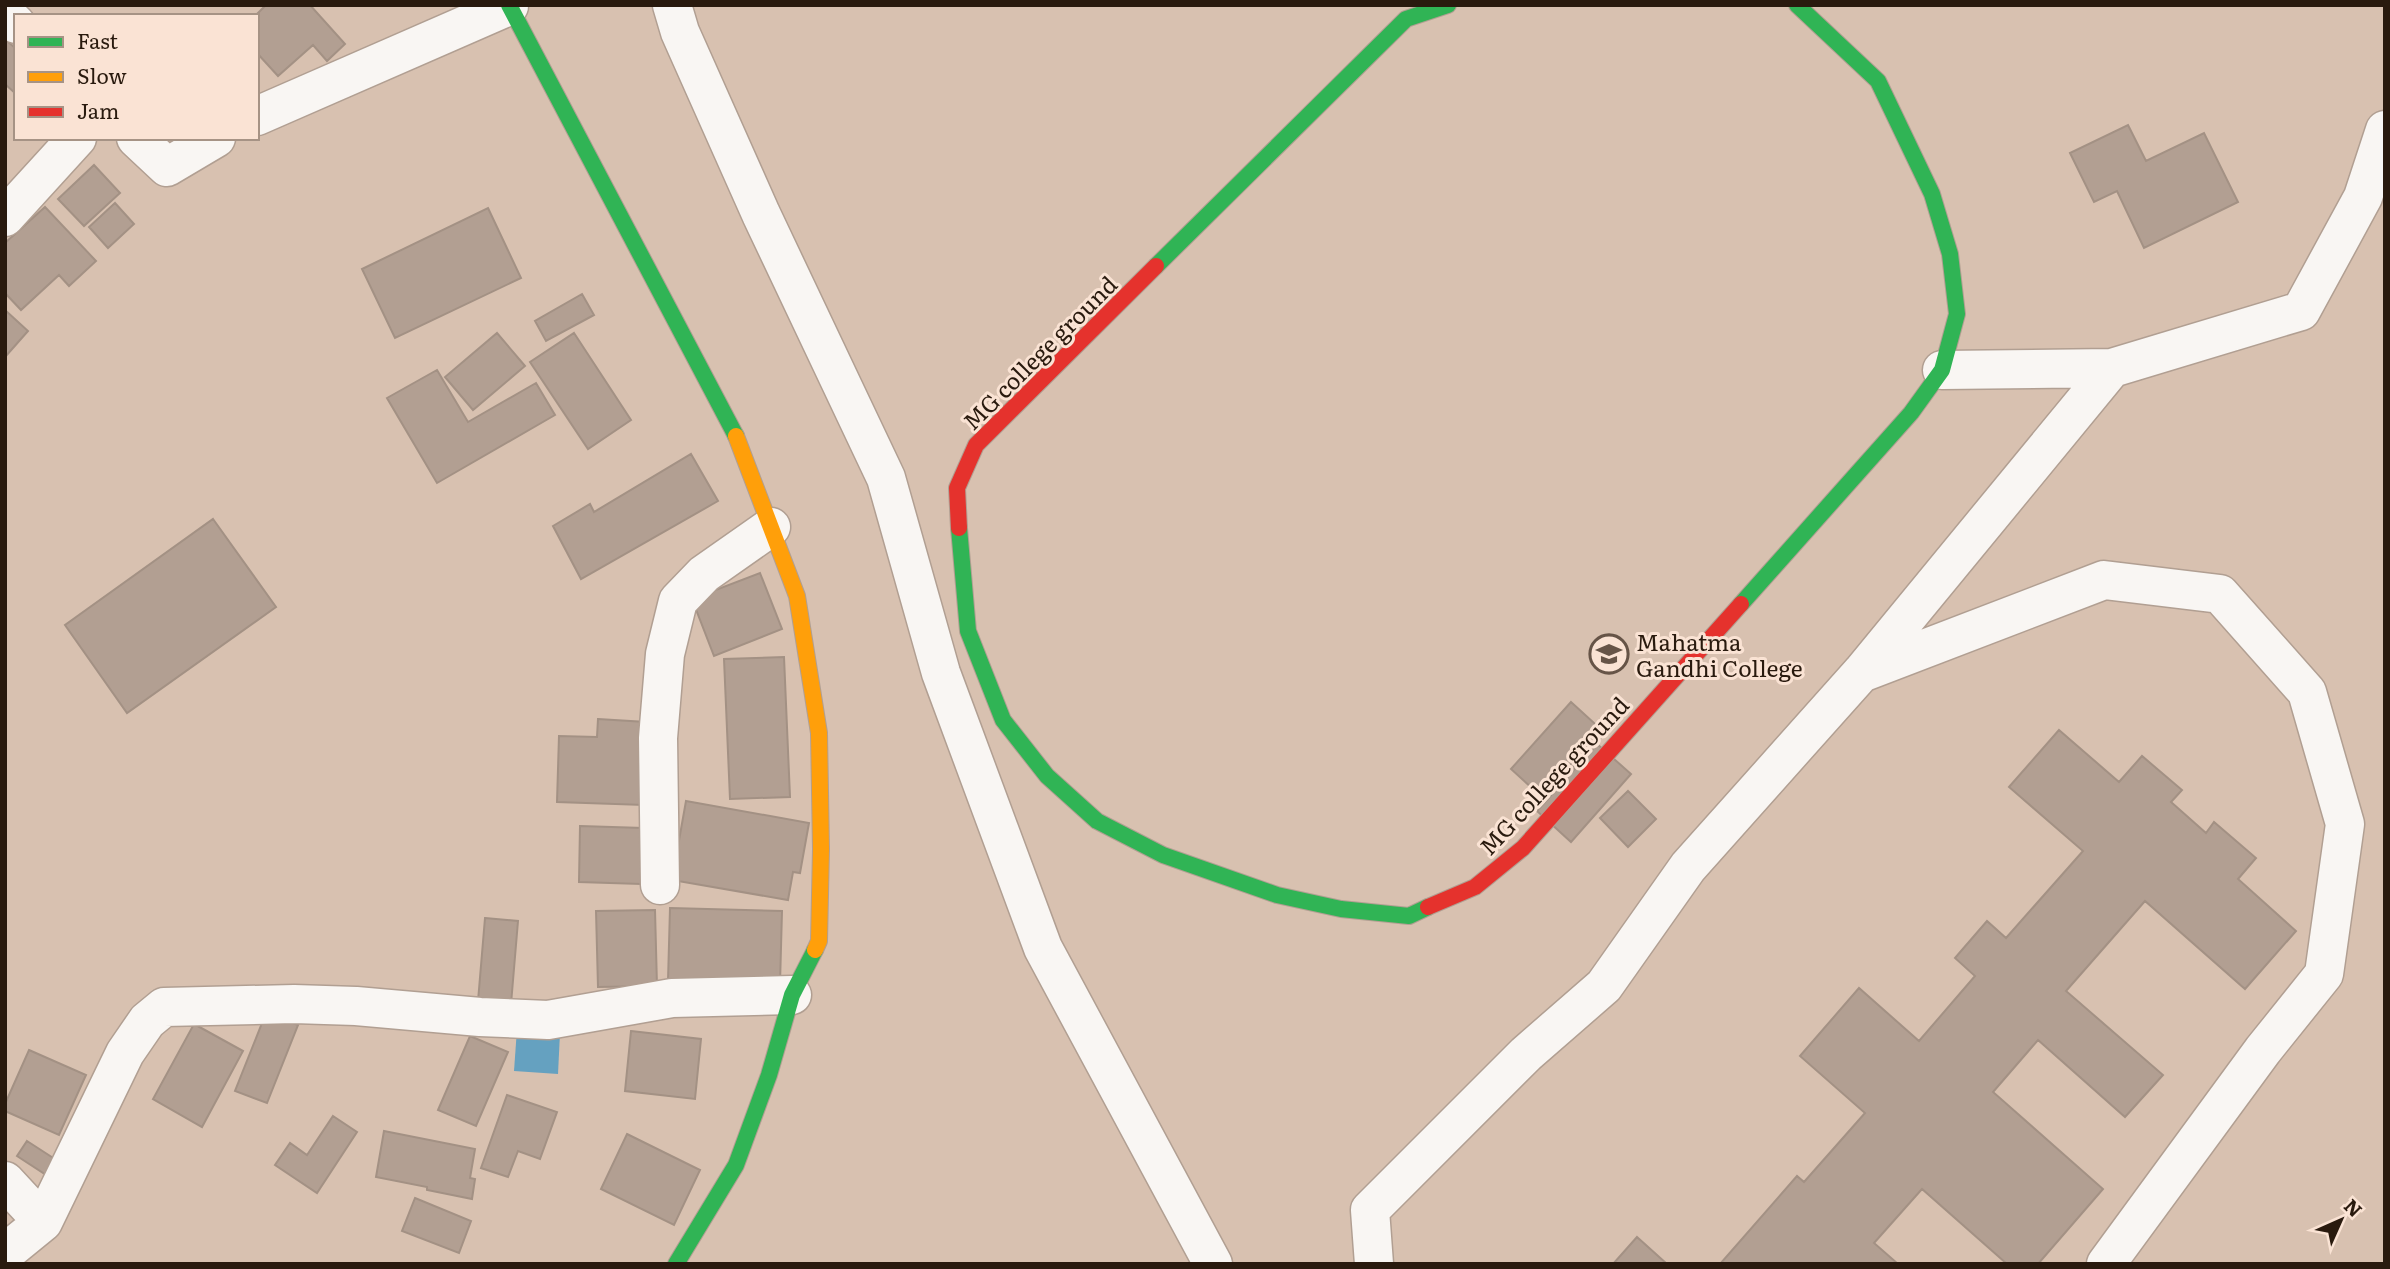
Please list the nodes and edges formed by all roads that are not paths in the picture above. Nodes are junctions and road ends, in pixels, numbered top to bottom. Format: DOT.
graph roads {
  1 [pos="672,5"];
  2 [pos="1448,5"];
  3 [pos="1797,5"];
  4 [pos="509,6"];
  5 [pos="259,115"];
  6 [pos="2385,130"];
  7 [pos="75,140"];
  8 [pos="138,140"];
  9 [pos="213,140"];
  10 [pos="5,217"];
  11 [pos="2112,368"];
  12 [pos="1942,370"];
  13 [pos="771,527"];
  14 [pos="1862,672"];
  15 [pos="660,885"];
  16 [pos="792,995"];
  17 [pos="5,1181"];
  18 [pos="43,1222"];
  19 [pos="5,1254"];
  20 [pos="676,1264"];
  21 [pos="1213,1264"];
  22 [pos="1374,1264"];
  23 [pos="2106,1264"];
  1 -- 21 [label="street"];
  2 -- 12 [label="street, MG college ground"];
  3 -- 12 [label="street, MG college ground"];
  4 -- 5 [label="street"];
  4 -- 13 [label="street"];
  6 -- 11 [label="street"];
  7 -- 10 [label="street"];
  8 -- 9 [label="street"];
  11 -- 12 [label="street"];
  11 -- 14 [label="street"];
  13 -- 15 [label="street"];
  13 -- 16 [label="street"];
  14 -- 22 [label="street"];
  14 -- 23 [label="street"];
  16 -- 18 [label="street"];
  16 -- 20 [label="street"];
  17 -- 18 [label="street"];
  18 -- 19 [label="street"];
}
